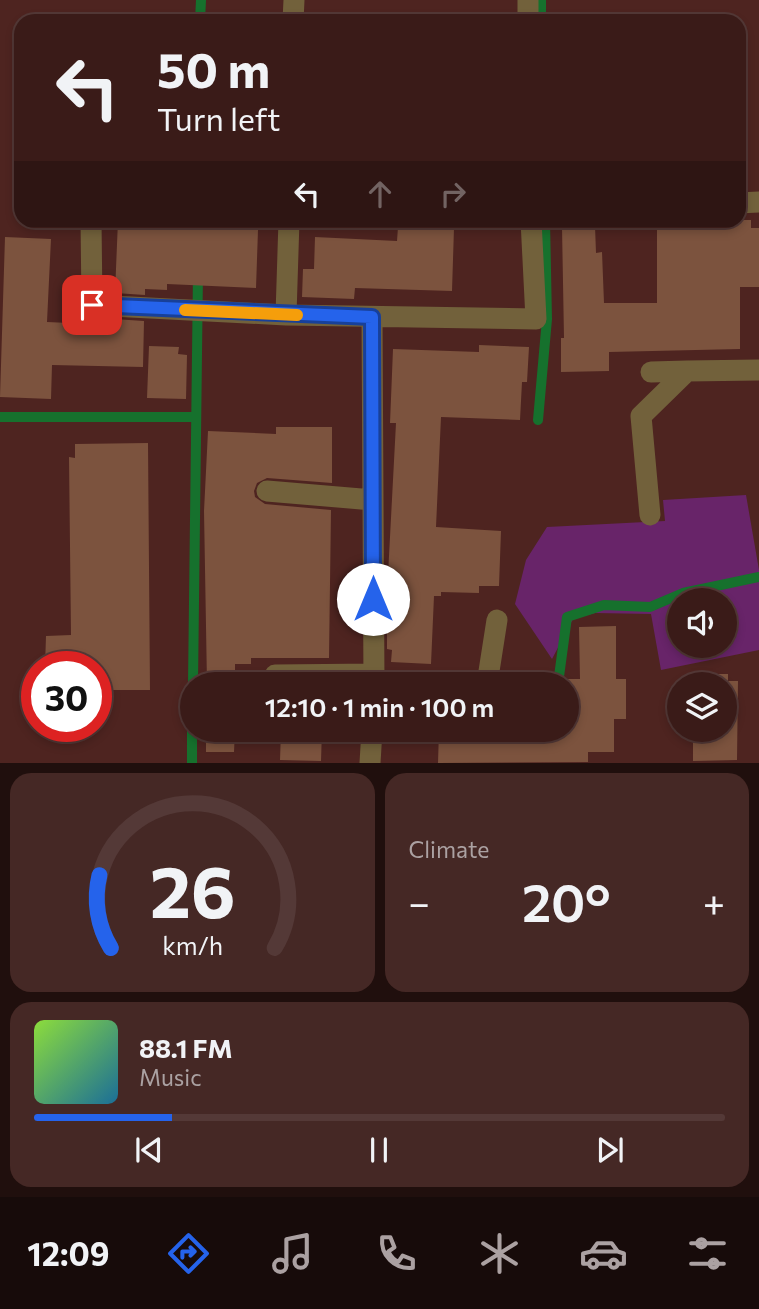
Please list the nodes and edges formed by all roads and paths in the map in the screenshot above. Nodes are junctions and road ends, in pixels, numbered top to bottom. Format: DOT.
graph roads {
  1 [pos="91,228"];
  2 [pos="289,228"];
  3 [pos="531,228"];
  4 [pos="286,315"];
  5 [pos="372,317"];
  6 [pos="759,370"];
  7 [pos="651,372"];
  8 [pos="687,372"];
  9 [pos="267,491"];
  10 [pos="373,500"];
  11 [pos="650,515"];
  12 [pos="496,620"];
  13 [pos="374,672"];
  14 [pos="489,672"];
  15 [pos="371,742"];
  16 [pos="370,763"];
  1 -- 4 [label="street"];
  2 -- 4 [label="street"];
  3 -- 5 [label="street"];
  4 -- 5 [label="street"];
  5 -- 10 [label="street"];
  6 -- 8 [label="street"];
  7 -- 8 [label="street"];
  8 -- 11 [label="street"];
  9 -- 10 [label="street"];
  10 -- 13 [label="street"];
  12 -- 14 [label="street"];
  15 -- 16 [label="street"];
}
